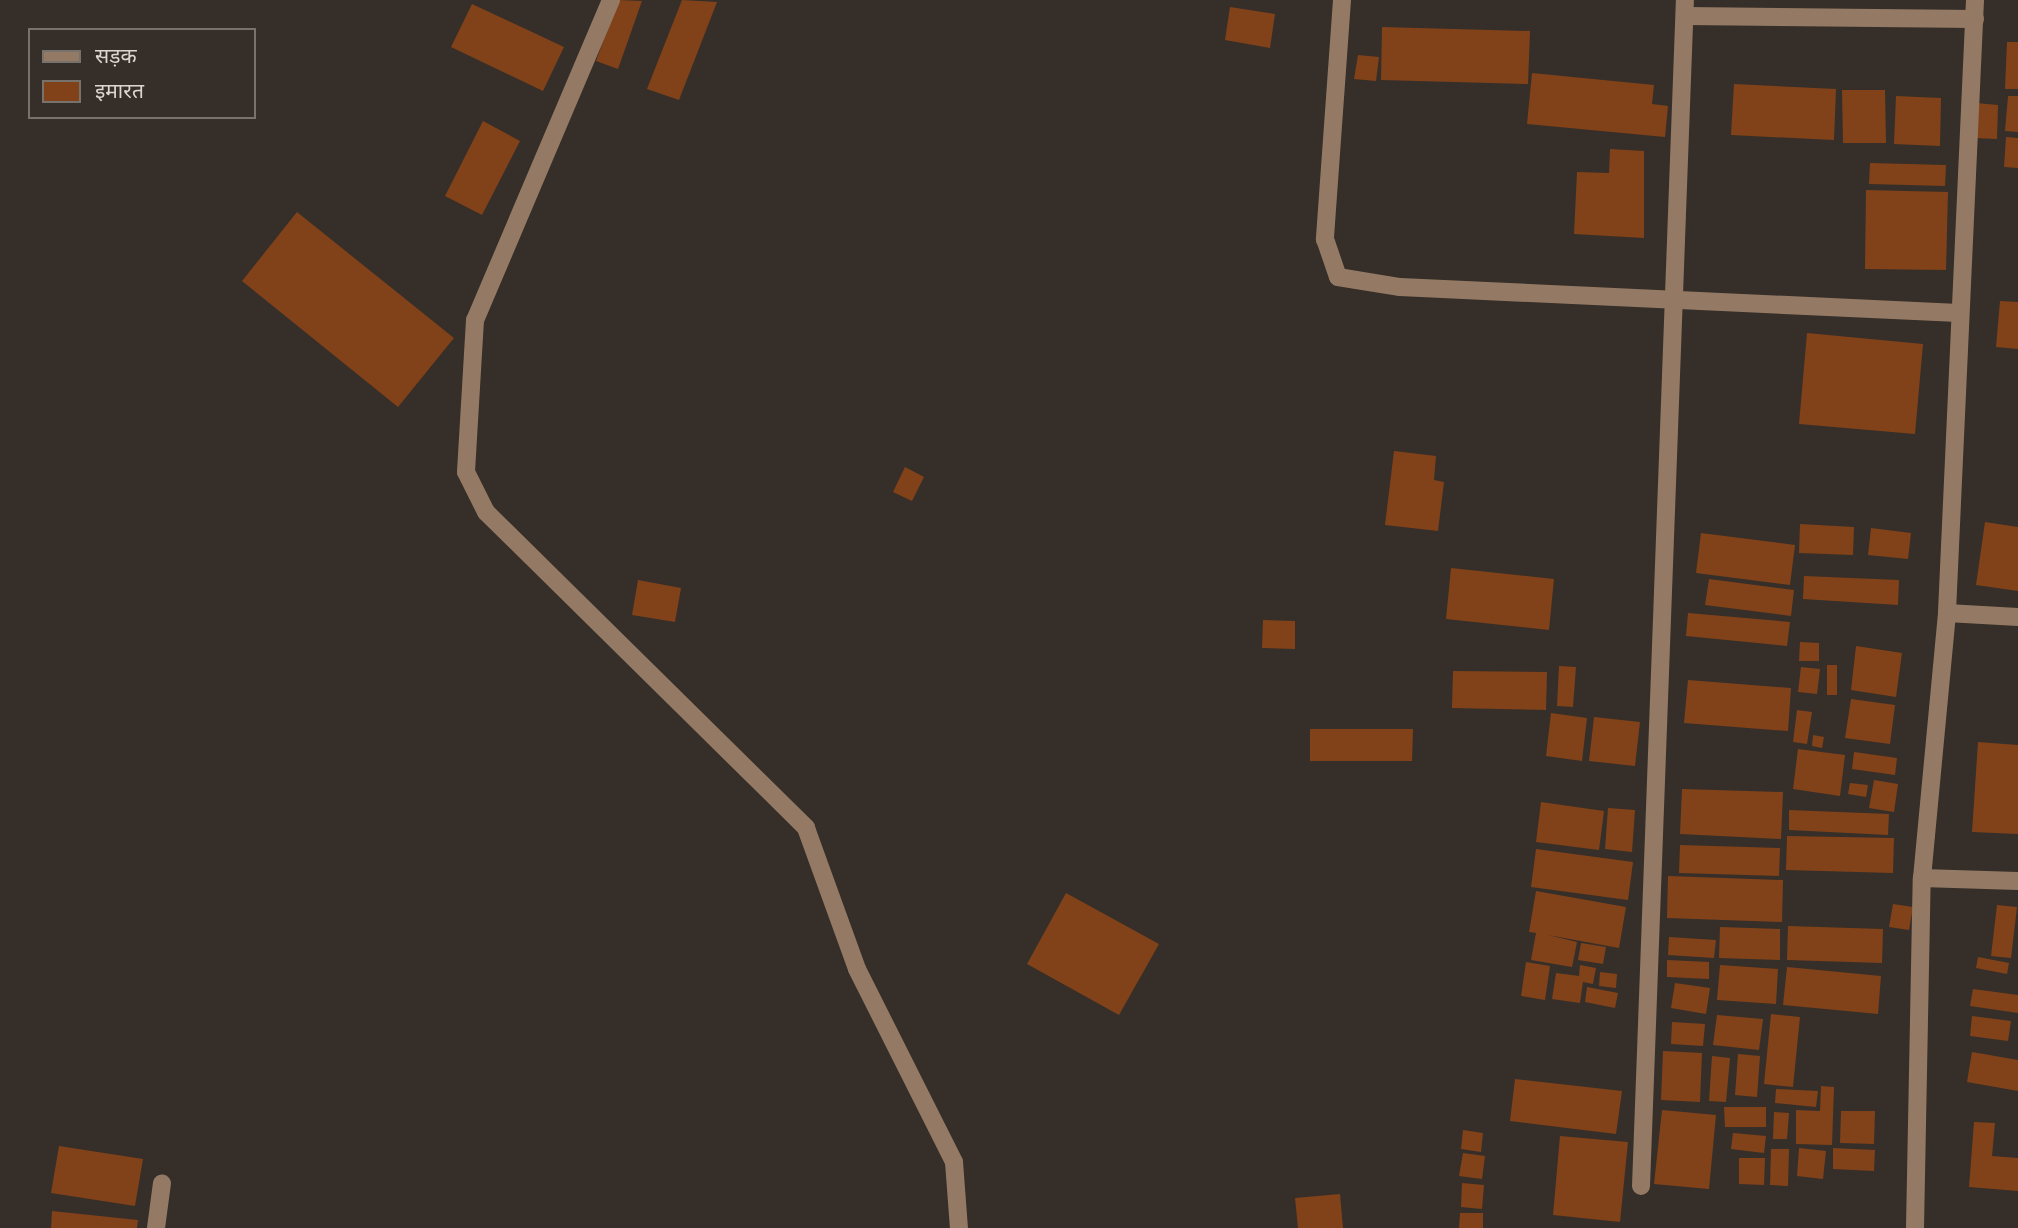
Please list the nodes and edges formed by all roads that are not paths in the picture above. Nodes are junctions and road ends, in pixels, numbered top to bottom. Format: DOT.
graph roads {
  1 [pos="611,0"];
  2 [pos="1342,0"];
  3 [pos="1975,0"];
  4 [pos="1685,8"];
  5 [pos="1975,19"];
  6 [pos="1671,302"];
  7 [pos="1958,313"];
  8 [pos="1947,613"];
  9 [pos="2018,617"];
  10 [pos="1922,878"];
  11 [pos="2018,881"];
  12 [pos="162,1183"];
  13 [pos="1641,1185"];
  14 [pos="156,1228"];
  15 [pos="959,1228"];
  16 [pos="1915,1228"];
  1 -- 15 [label="street"];
  2 -- 6 [label="street"];
  3 -- 5 [label="street"];
  4 -- 5 [label="street"];
  4 -- 6 [label="street"];
  5 -- 7 [label="street"];
  6 -- 7 [label="street"];
  6 -- 13 [label="street"];
  7 -- 8 [label="street"];
  8 -- 9 [label="street"];
  8 -- 10 [label="street"];
  10 -- 11 [label="street"];
  10 -- 16 [label="street"];
  12 -- 14 [label="street"];
}
